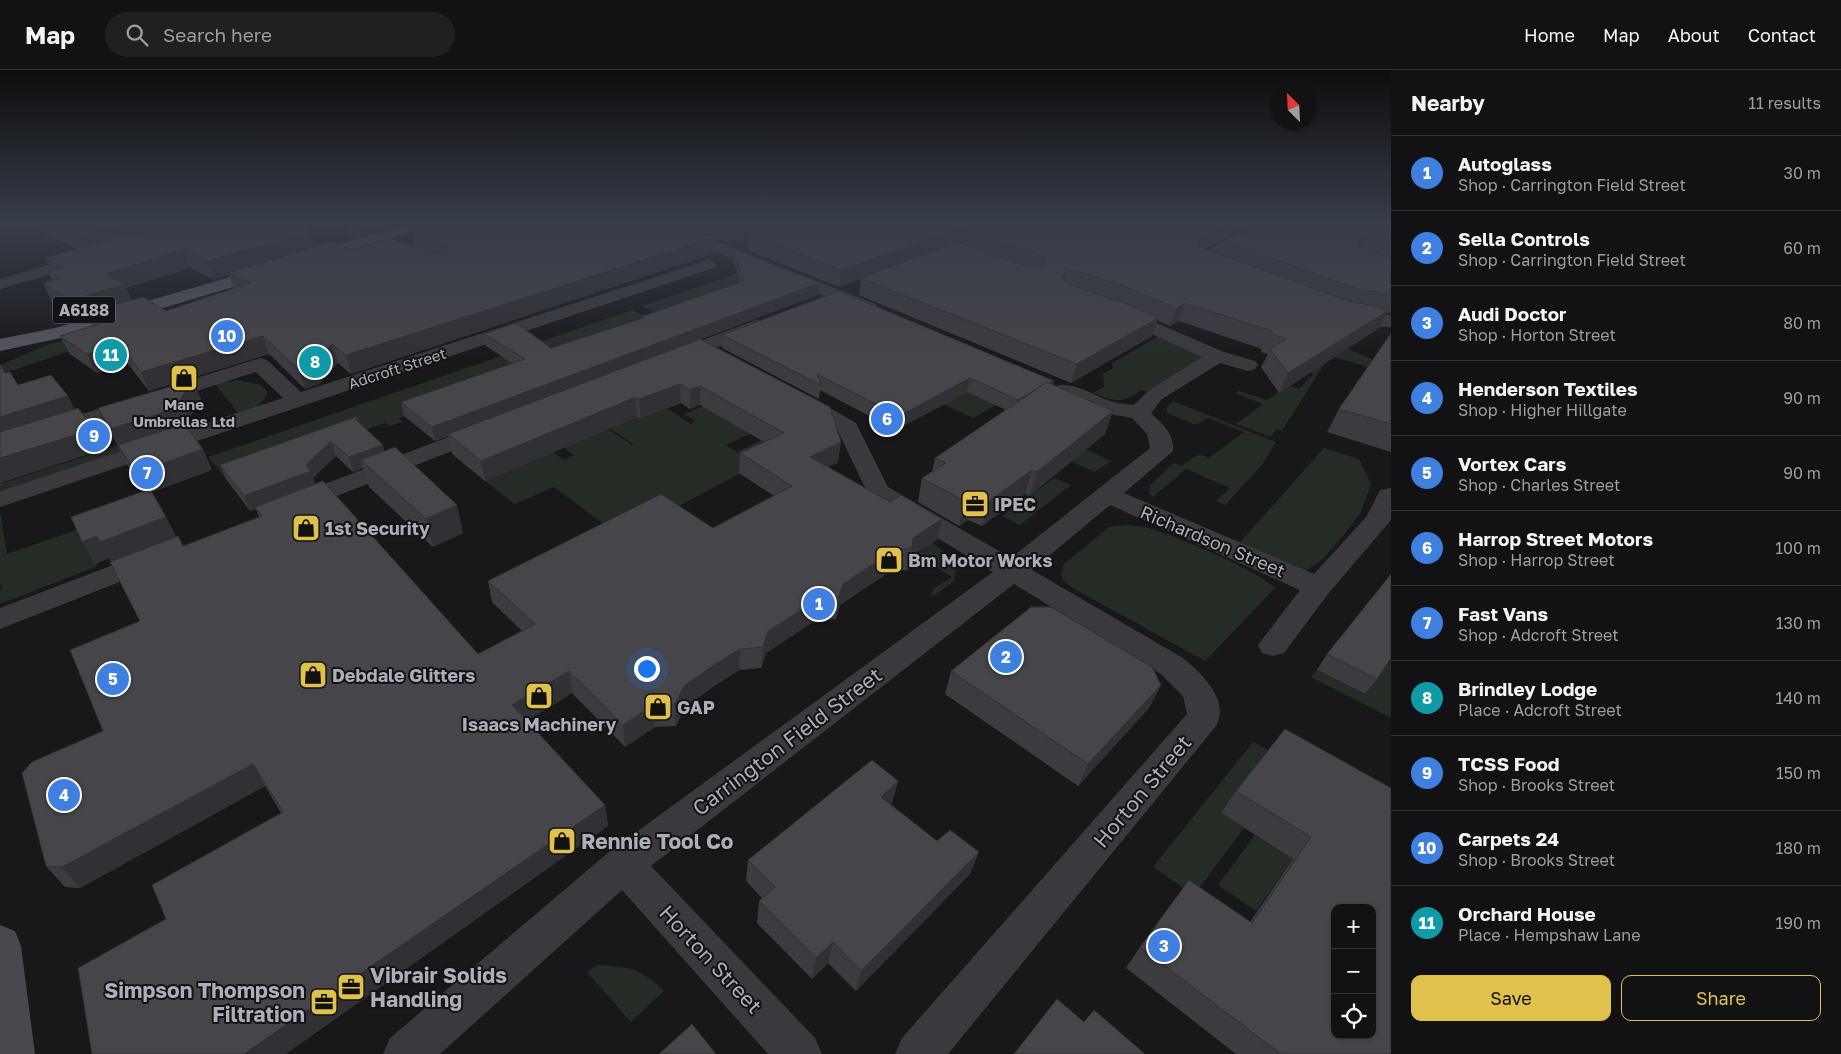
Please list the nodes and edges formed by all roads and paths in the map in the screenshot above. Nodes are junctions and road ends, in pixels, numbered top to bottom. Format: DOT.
graph roads {
  1 [pos="57,268"];
  2 [pos="258,268"];
  3 [pos="263,268"];
  4 [pos="699,268"];
  5 [pos="774,268"];
  6 [pos="1231,268"];
  7 [pos="1238,270"];
  8 [pos="0,284"];
  9 [pos="866,284"];
  10 [pos="838,295"];
  11 [pos="808,306"];
  12 [pos="1334,308"];
  13 [pos="1107,309"];
  14 [pos="888,316"];
  15 [pos="772,320"];
  16 [pos="1391,320"];
  17 [pos="4,328"];
  18 [pos="58,332"];
  19 [pos="0,345"];
  20 [pos="700,347"];
  21 [pos="0,355"];
  22 [pos="1217,356"];
  23 [pos="721,358"];
  24 [pos="655,365"];
  25 [pos="1248,365"];
  26 [pos="1043,382"];
  27 [pos="782,390"];
  28 [pos="297,400"];
  29 [pos="1139,412"];
  30 [pos="501,424"];
  31 [pos="0,447"];
  32 [pos="1389,494"];
  33 [pos="1107,495"];
  34 [pos="0,499"];
  35 [pos="277,510"];
  36 [pos="170,552"];
  37 [pos="1014,571"];
  38 [pos="1318,588"];
  39 [pos="0,619"];
  40 [pos="1273,645"];
  41 [pos="624,864"];
  42 [pos="0,946"];
  43 [pos="12,1054"];
  44 [pos="406,1054"];
  45 [pos="799,1054"];
  46 [pos="918,1054"];
  1 -- 8 [label="street"];
  2 -- 17 [label="main road, A6188"];
  3 -- 18 [label="main road, A6188"];
  4 -- 28 [label="street, Adcroft Street"];
  5 -- 10 [label="street"];
  6 -- 7 [label="street"];
  9 -- 10 [label="street"];
  10 -- 11 [label="street"];
  10 -- 14 [label="street"];
  12 -- 16 [label="street"];
  13 -- 22 [label="street"];
  15 -- 20 [label="street"];
  18 -- 19 [label="main road, A6188"];
  18 -- 21 [label="main road"];
  20 -- 23 [label="street"];
  20 -- 24 [label="street"];
  22 -- 25 [label="street"];
  22 -- 29 [label="street"];
  26 -- 29 [label="street"];
  27 -- 37 [label="street, Horton Street"];
  28 -- 31 [label="street"];
  28 -- 34 [label="street, Adcroft Street"];
  29 -- 33 [label="street, Carrington Field Street"];
  30 -- 35 [label="street"];
  32 -- 38 [label="street"];
  33 -- 37 [label="street, Carrington Field Street"];
  33 -- 38 [label="street, Richardson Street"];
  36 -- 39 [label="street"];
  37 -- 41 [label="street, Carrington Field Street"];
  37 -- 46 [label="street, Horton Street"];
  38 -- 40 [label="street"];
  41 -- 44 [label="street, Carrington Field Street"];
  41 -- 45 [label="street, Horton Street"];
  42 -- 43 [label="street"];
}
